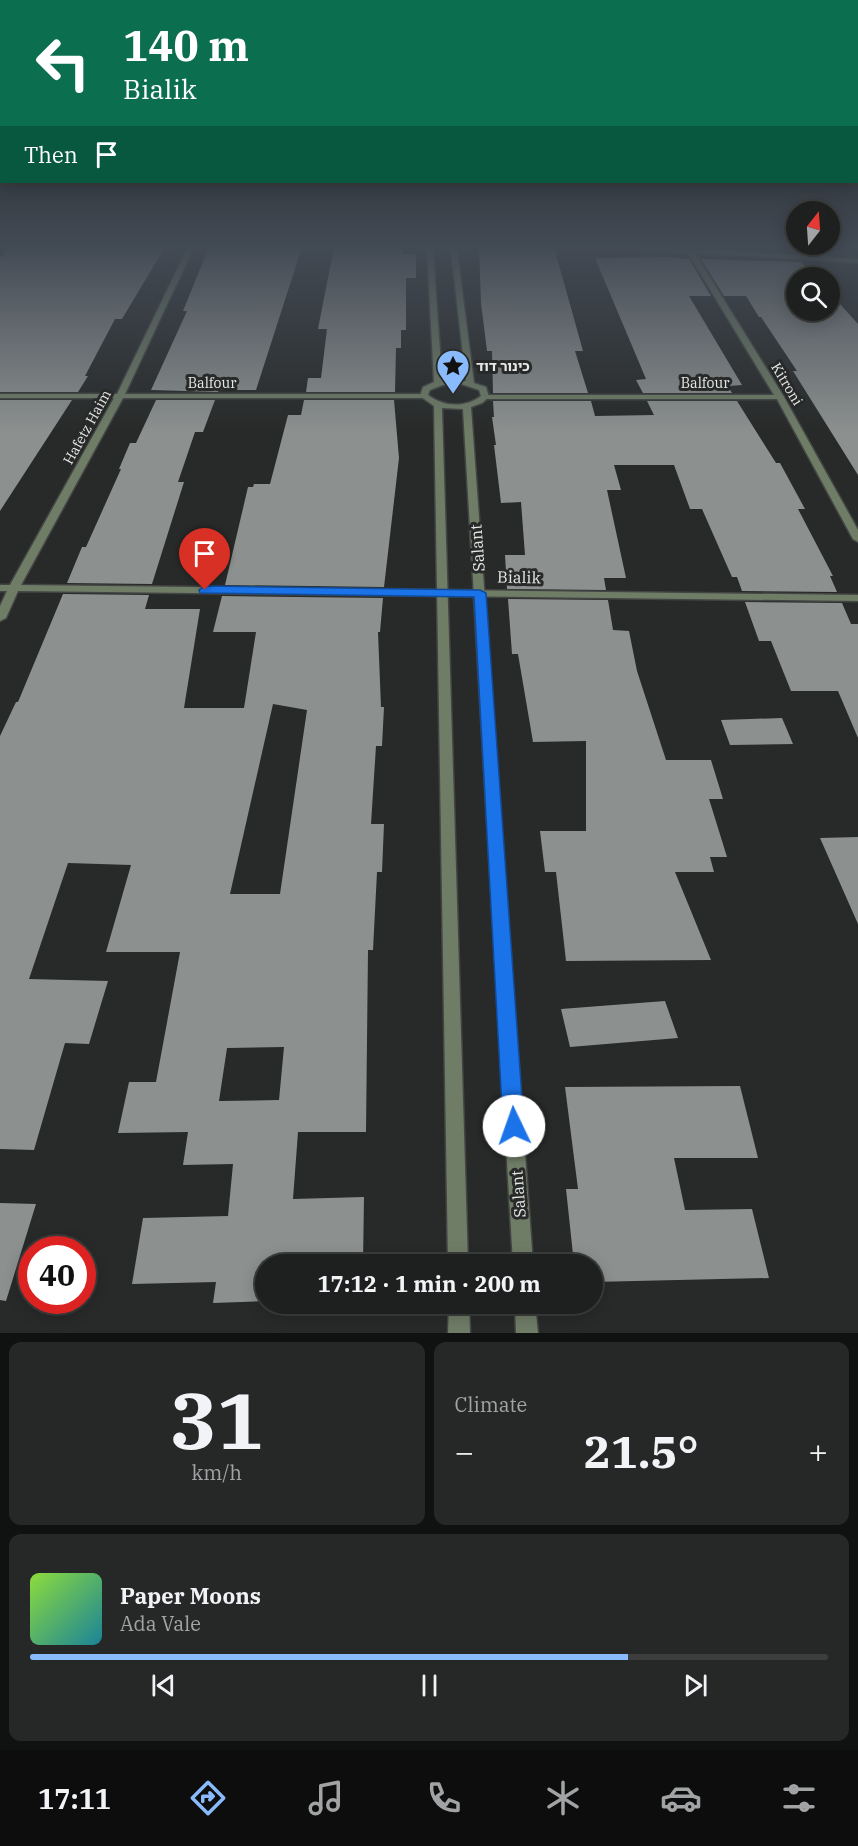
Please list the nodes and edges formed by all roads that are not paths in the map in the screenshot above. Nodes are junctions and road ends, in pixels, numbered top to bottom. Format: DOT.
graph roads {
  1 [pos="161,309"];
  2 [pos="434,309"];
  3 [pos="461,309"];
  4 [pos="727,309"];
  5 [pos="438,383"];
  6 [pos="470,383"];
  7 [pos="0,396"];
  8 [pos="120,396"];
  9 [pos="424,396"];
  10 [pos="485,397"];
  11 [pos="780,397"];
  12 [pos="438,404"];
  13 [pos="467,405"];
  14 [pos="858,539"];
  15 [pos="0,588"];
  16 [pos="14,588"];
  17 [pos="443,593"];
  18 [pos="480,593"];
  19 [pos="858,598"];
  20 [pos="0,618"];
  21 [pos="458,1254"];
  22 [pos="522,1254"];
  23 [pos="459,1314"];
  24 [pos="526,1314"];
  25 [pos="459,1333"];
  26 [pos="527,1333"];
  1 -- 8 [label="street, Hafetz Haim"];
  2 -- 5 [label="street"];
  3 -- 6 [label="street"];
  4 -- 11 [label="street, Kitroni"];
  5 -- 6 [label="street"];
  5 -- 9 [label="street"];
  6 -- 10 [label="street"];
  7 -- 8 [label="street, Balfour"];
  8 -- 9 [label="street, Balfour"];
  8 -- 16 [label="street, Hafetz Haim"];
  9 -- 12 [label="street"];
  10 -- 11 [label="street, Balfour"];
  10 -- 13 [label="street"];
  11 -- 14 [label="street, Kitroni"];
  12 -- 13 [label="street"];
  12 -- 17 [label="street, Salant"];
  13 -- 18 [label="street, Salant"];
  15 -- 16 [label="street, Bialik"];
  16 -- 17 [label="street, Bialik"];
  16 -- 20 [label="street, Hafetz Haim"];
  17 -- 18 [label="street, Bialik"];
  17 -- 21 [label="street, Salant"];
  18 -- 19 [label="street, Bialik"];
  18 -- 22 [label="street, Salant"];
  23 -- 25 [label="street"];
  24 -- 26 [label="street"];
}
